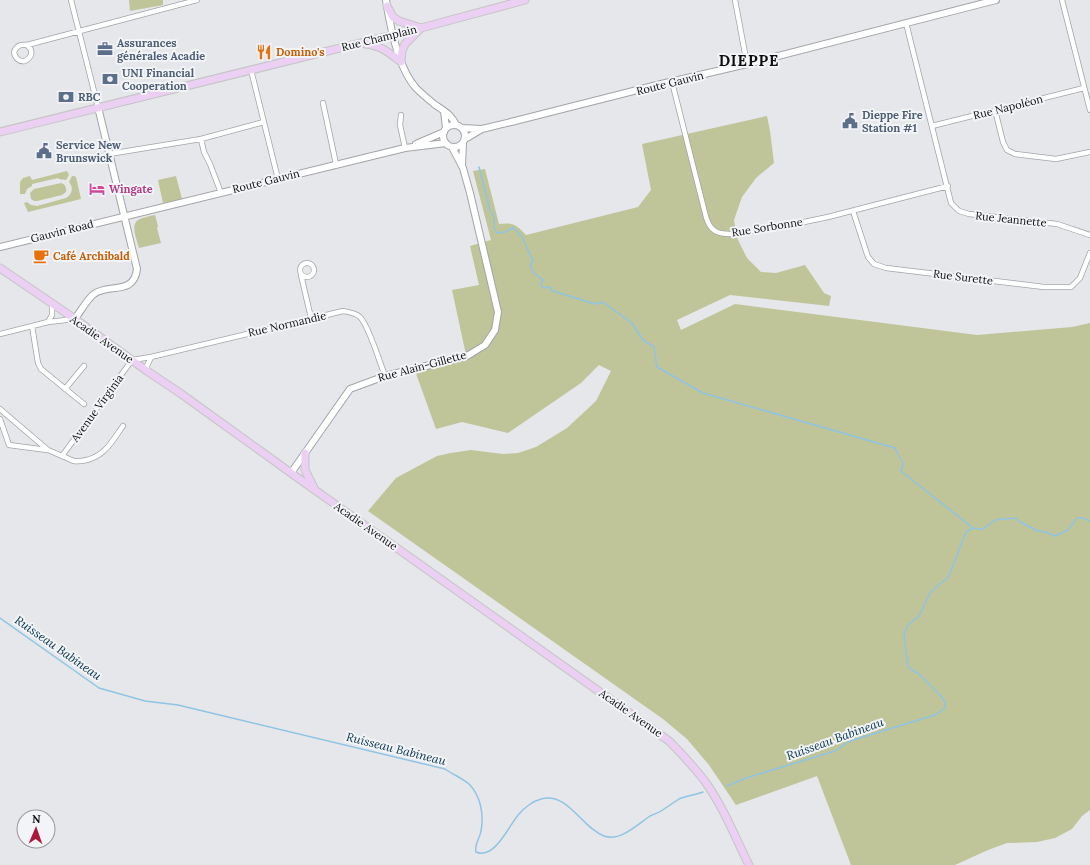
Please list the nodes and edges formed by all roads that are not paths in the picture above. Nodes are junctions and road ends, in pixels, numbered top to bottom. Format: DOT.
graph roads {
  1 [pos="71,0"];
  2 [pos="197,0"];
  3 [pos="525,0"];
  4 [pos="735,0"];
  5 [pos="996,0"];
  6 [pos="1062,0"];
  7 [pos="387,3"];
  8 [pos="906,23"];
  9 [pos="421,28"];
  10 [pos="79,32"];
  11 [pos="393,34"];
  12 [pos="357,44"];
  13 [pos="27,45"];
  14 [pos="401,62"];
  15 [pos="747,64"];
  16 [pos="251,70"];
  17 [pos="672,82"];
  18 [pos="1084,88"];
  19 [pos="323,102"];
  20 [pos="98,107"];
  21 [pos="995,110"];
  22 [pos="1090,110"];
  23 [pos="444,111"];
  24 [pos="401,115"];
  25 [pos="264,122"];
  26 [pos="932,126"];
  27 [pos="459,127"];
  28 [pos="482,129"];
  29 [pos="445,130"];
  30 [pos="0,132"];
  31 [pos="200,139"];
  32 [pos="464,141"];
  33 [pos="446,143"];
  34 [pos="406,147"];
  35 [pos="452,147"];
  36 [pos="1090,152"];
  37 [pos="109,154"];
  38 [pos="336,164"];
  39 [pos="463,168"];
  40 [pos="278,179"];
  41 [pos="948,186"];
  42 [pos="221,193"];
  43 [pos="853,210"];
  44 [pos="124,216"];
  45 [pos="1090,235"];
  46 [pos="0,247"];
  47 [pos="1090,253"];
  48 [pos="0,268"];
  49 [pos="302,276"];
  50 [pos="52,304"];
  51 [pos="311,318"];
  52 [pos="75,319"];
  53 [pos="48,322"];
  54 [pos="32,326"];
  55 [pos="0,334"];
  56 [pos="152,357"];
  57 [pos="132,360"];
  58 [pos="84,366"];
  59 [pos="147,371"];
  60 [pos="385,376"];
  61 [pos="65,389"];
  62 [pos="84,404"];
  63 [pos="0,409"];
  64 [pos="0,419"];
  65 [pos="123,426"];
  66 [pos="48,450"];
  67 [pos="305,453"];
  68 [pos="62,456"];
  69 [pos="291,473"];
  70 [pos="315,490"];
  71 [pos="749,865"];
  1 -- 10 [label="street"];
  2 -- 10 [label="street"];
  3 -- 9 [label="main road, Rue Champlain"];
  4 -- 15 [label="street"];
  5 -- 8 [label="street, Route Gauvin"];
  6 -- 18 [label="street"];
  7 -- 9 [label="main road"];
  7 -- 11 [label="street"];
  8 -- 15 [label="street, Route Gauvin"];
  8 -- 26 [label="street, Rue Jeannette"];
  9 -- 11 [label="main road, Rue Champlain"];
  9 -- 14 [label="main road"];
  10 -- 13 [label="street"];
  10 -- 20 [label="street"];
  11 -- 12 [label="main road, Rue Champlain"];
  11 -- 14 [label="street"];
  12 -- 14 [label="main road"];
  12 -- 16 [label="main road, Rue Champlain"];
  14 -- 23 [label="street"];
  15 -- 17 [label="street, Route Gauvin"];
  16 -- 20 [label="main road, Rue Champlain"];
  16 -- 25 [label="street"];
  17 -- 28 [label="street, Route Gauvin"];
  17 -- 43 [label="street, Rue Sorbonne"];
  18 -- 21 [label="street, Rue Napoléon"];
  18 -- 22 [label="street"];
  19 -- 38 [label="street"];
  20 -- 30 [label="main road, Rue Champlain"];
  20 -- 37 [label="street"];
  21 -- 26 [label="street, Rue Napoléon"];
  21 -- 36 [label="street"];
  23 -- 27 [label="street"];
  23 -- 29 [label="street"];
  24 -- 34 [label="street"];
  25 -- 31 [label="street"];
  25 -- 40 [label="street"];
  26 -- 41 [label="street, Rue Jeannette"];
  27 -- 28 [label="street, Route Gauvin"];
  27 -- 29 [label="street"];
  27 -- 32 [label="street"];
  28 -- 32 [label="street, Route Gauvin"];
  29 -- 33 [label="street"];
  29 -- 34 [label="street, Route Gauvin"];
  31 -- 37 [label="street"];
  31 -- 42 [label="street"];
  32 -- 35 [label="street"];
  32 -- 39 [label="street, Rue Alain-Gillette"];
  33 -- 34 [label="street, Route Gauvin"];
  33 -- 35 [label="street"];
  34 -- 38 [label="street, Route Gauvin"];
  35 -- 39 [label="street, Rue Alain-Gillette"];
  37 -- 44 [label="street"];
  38 -- 40 [label="street, Route Gauvin"];
  39 -- 60 [label="street, Rue Alain-Gillette"];
  40 -- 42 [label="street, Route Gauvin"];
  41 -- 43 [label="street, Rue Sorbonne"];
  41 -- 45 [label="street, Rue Jeannette"];
  42 -- 44 [label="street, Route Gauvin"];
  43 -- 47 [label="street, Rue Surette"];
  44 -- 46 [label="street, Gauvin Road"];
  44 -- 52 [label="street"];
  48 -- 50 [label="main road, Acadie Avenue"];
  49 -- 51 [label="street"];
  50 -- 52 [label="main road, Acadie Avenue"];
  50 -- 53 [label="street"];
  51 -- 56 [label="street, Rue Normandie"];
  51 -- 60 [label="street, Rue Normandie"];
  52 -- 53 [label="street"];
  52 -- 57 [label="main road, Acadie Avenue"];
  53 -- 54 [label="street"];
  54 -- 55 [label="street"];
  54 -- 61 [label="street, Avenue Virginia"];
  56 -- 57 [label="street, Rue Normandie"];
  56 -- 59 [label="street"];
  57 -- 59 [label="main road, Acadie Avenue"];
  57 -- 68 [label="street, Avenue Virginia"];
  58 -- 61 [label="street"];
  59 -- 69 [label="main road, Acadie Avenue"];
  60 -- 67 [label="street, Rue Alain-Gillette"];
  61 -- 62 [label="street, Avenue Virginia"];
  63 -- 66 [label="street"];
  64 -- 66 [label="street"];
  65 -- 68 [label="street"];
  66 -- 68 [label="street"];
  67 -- 69 [label="street, Rue Alain-Gillette"];
  67 -- 70 [label="main road"];
  69 -- 70 [label="main road, Acadie Avenue"];
  70 -- 71 [label="main road, Acadie Avenue"];
}
